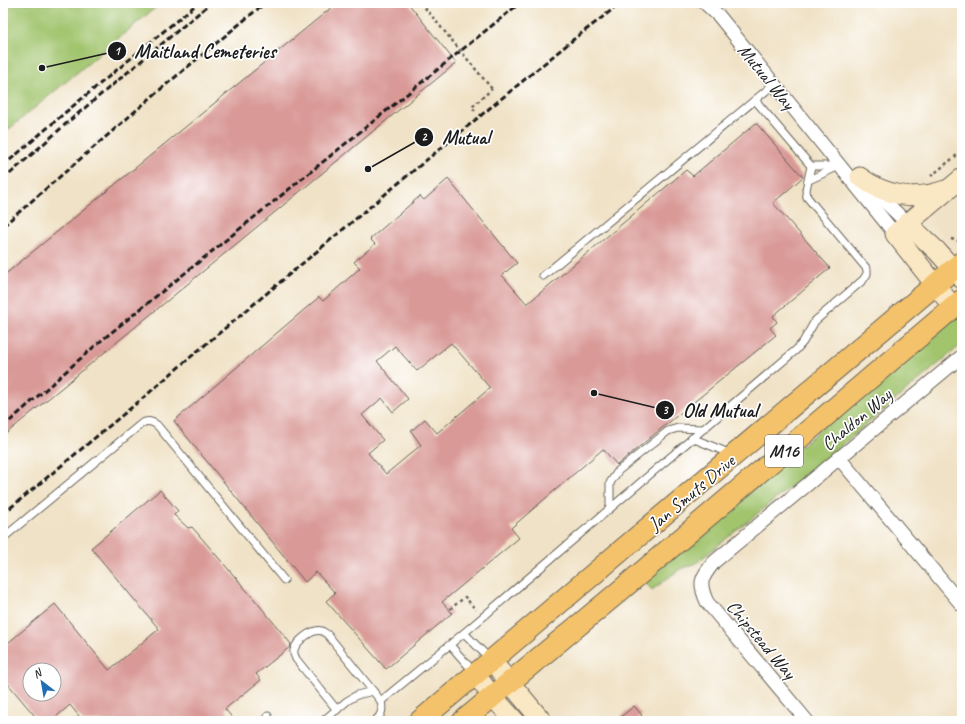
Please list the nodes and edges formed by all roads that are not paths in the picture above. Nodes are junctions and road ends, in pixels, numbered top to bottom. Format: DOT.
graph roads {
  1 [pos="705,3"];
  2 [pos="774,85"];
  3 [pos="755,100"];
  4 [pos="827,151"];
  5 [pos="811,166"];
  6 [pos="839,166"];
  7 [pos="860,177"];
  8 [pos="809,180"];
  9 [pos="956,184"];
  10 [pos="901,229"];
  11 [pos="959,270"];
  12 [pos="543,276"];
  13 [pos="936,284"];
  14 [pos="958,303"];
  15 [pos="962,356"];
  16 [pos="702,429"];
  17 [pos="692,438"];
  18 [pos="734,455"];
  19 [pos="839,458"];
  20 [pos="610,508"];
  21 [pos="3,538"];
  22 [pos="703,576"];
  23 [pos="284,580"];
  24 [pos="962,605"];
  25 [pos="464,633"];
  26 [pos="450,644"];
  27 [pos="491,660"];
  28 [pos="475,674"];
  29 [pos="510,683"];
  30 [pos="373,691"];
  31 [pos="492,696"];
  32 [pos="381,701"];
  33 [pos="337,710"];
  34 [pos="323,721"];
  35 [pos="375,721"];
  36 [pos="420,721"];
  37 [pos="463,721"];
  38 [pos="515,721"];
  39 [pos="542,721"];
  40 [pos="807,721"];
  1 -- 2 [label="street, Mutual Way"];
  2 -- 3 [label="lane"];
  2 -- 4 [label="street, Mutual Way"];
  3 -- 5 [label="lane"];
  3 -- 12 [label="lane"];
  4 -- 6 [label="street, Mutual Way"];
  4 -- 7 [label="street, Mutual Way"];
  5 -- 6 [label="lane"];
  5 -- 8 [label="lane"];
  6 -- 8 [label="lane"];
  6 -- 10 [label="street, Mutual Way"];
  7 -- 9 [label="street"];
  7 -- 10 [label="street, Mutual Way"];
  8 -- 16 [label="lane"];
  9 -- 10 [label="street"];
  10 -- 11 [label="street, Mutual Way"];
  10 -- 13 [label="street, Mutual Way"];
  11 -- 13 [label="main road, Jan Smuts Drive / M16"];
  13 -- 14 [label="street, Mutual Way"];
  13 -- 18 [label="main road, Jan Smuts Drive / M16"];
  14 -- 29 [label="main road, Jan Smuts Drive / M16"];
  15 -- 19 [label="street, Chaldon Way"];
  16 -- 17 [label="lane"];
  16 -- 20 [label="lane"];
  17 -- 18 [label="lane"];
  17 -- 20 [label="lane"];
  18 -- 27 [label="main road, Jan Smuts Drive / M16"];
  19 -- 22 [label="street, Chaldon Way"];
  19 -- 24 [label="street"];
  20 -- 25 [label="lane"];
  21 -- 23 [label="lane"];
  22 -- 40 [label="street, Chipstead Way"];
  25 -- 26 [label="lane"];
  25 -- 27 [label="lane"];
  26 -- 28 [label="lane"];
  26 -- 32 [label="lane"];
  27 -- 28 [label="main road, Jan Smuts Drive / M16"];
  27 -- 29 [label="street"];
  28 -- 31 [label="street"];
  28 -- 36 [label="main road, Jan Smuts Drive / M16"];
  29 -- 31 [label="main road, Jan Smuts Drive / M16"];
  29 -- 39 [label="street"];
  30 -- 32 [label="lane"];
  30 -- 33 [label="lane"];
  30 -- 33 [label="lane"];
  31 -- 37 [label="main road, Jan Smuts Drive / M16"];
  31 -- 38 [label="street"];
  32 -- 35 [label="lane"];
  33 -- 34 [label="lane"];
}
